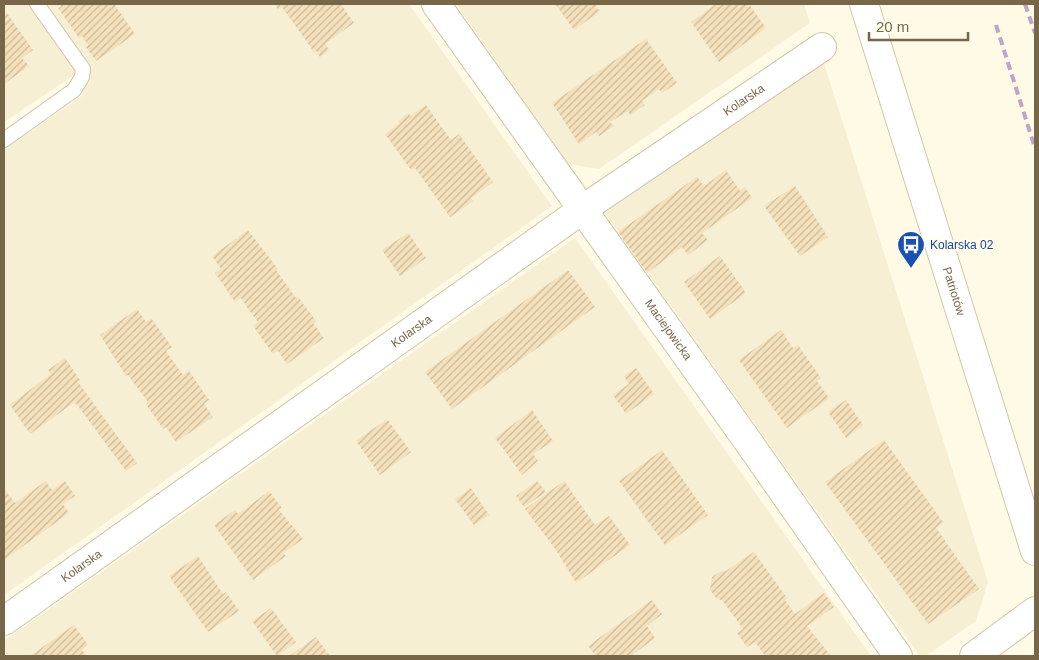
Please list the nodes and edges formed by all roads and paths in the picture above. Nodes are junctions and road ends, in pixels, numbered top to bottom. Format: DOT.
graph roads {
  1 [pos="37,4"];
  2 [pos="436,4"];
  3 [pos="864,4"];
  4 [pos="822,47"];
  5 [pos="4,140"];
  6 [pos="583,209"];
  7 [pos="1035,551"];
  8 [pos="1035,612"];
  9 [pos="4,620"];
  10 [pos="898,656"];
  11 [pos="974,656"];
  1 -- 5 [label="lane"];
  2 -- 6 [label="street, Maciejowicka"];
  3 -- 7 [label="street, Patriotów"];
  4 -- 6 [label="street, Kolarska"];
  6 -- 9 [label="street, Kolarska"];
  6 -- 10 [label="street, Maciejowicka"];
  8 -- 11 [label="street"];
}
